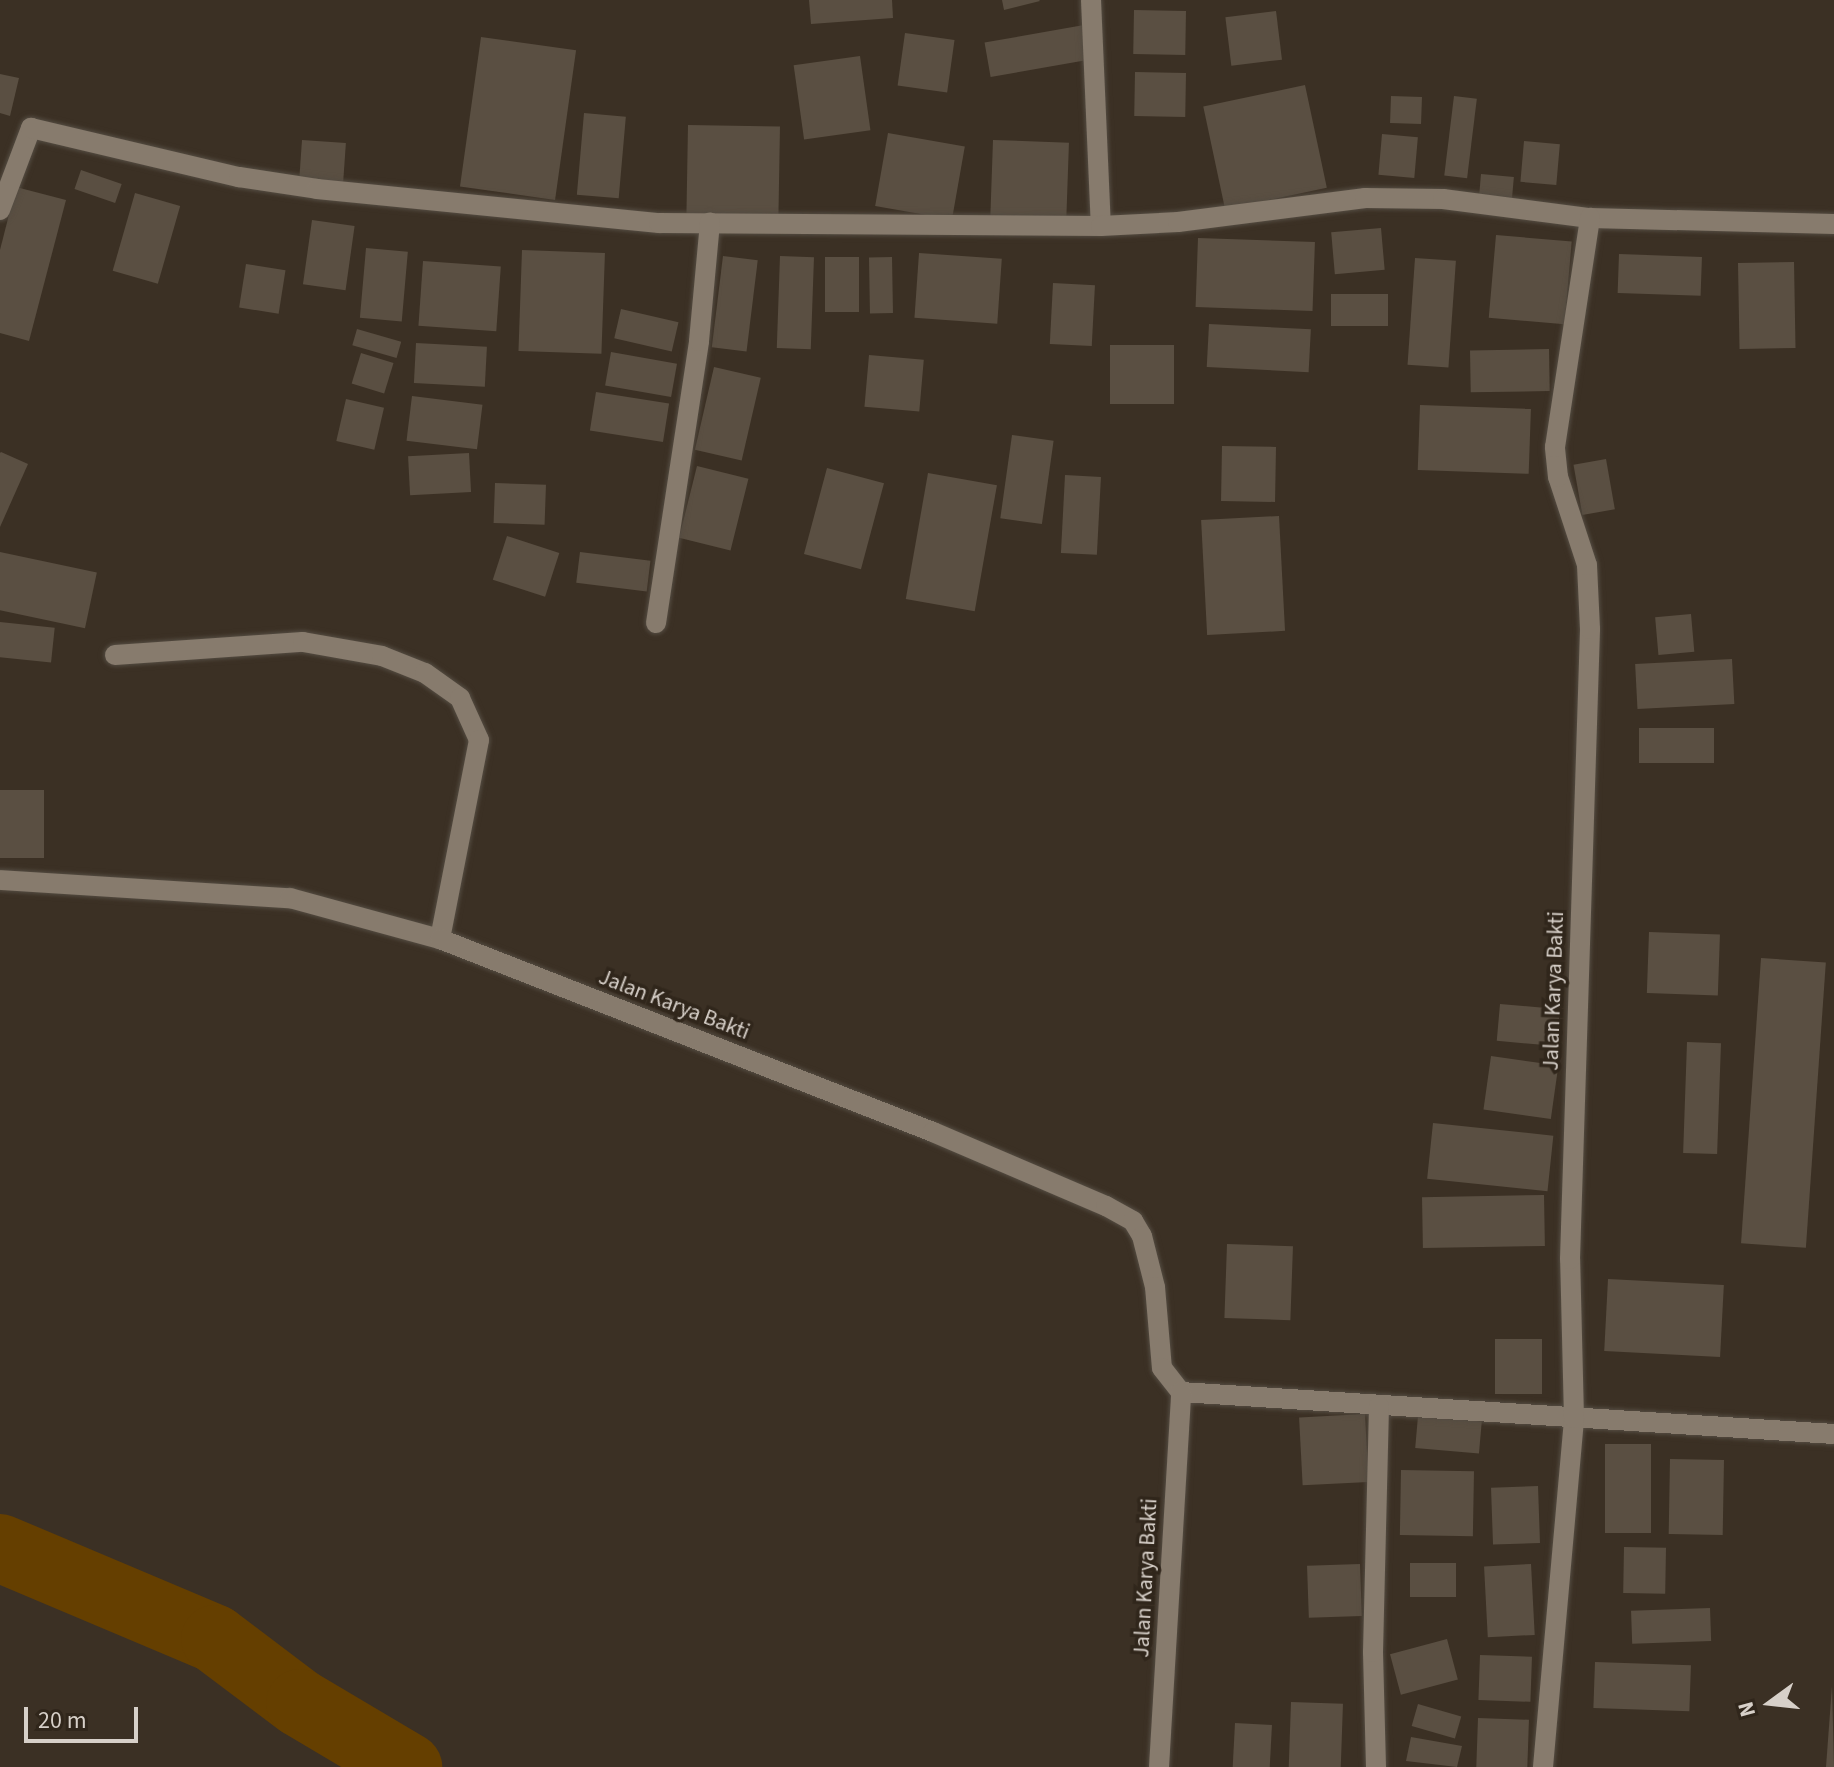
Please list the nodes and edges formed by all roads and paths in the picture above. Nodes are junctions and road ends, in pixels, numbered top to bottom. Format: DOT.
graph roads {
  1 [pos="1091,0"];
  2 [pos="0,210"];
  3 [pos="1590,218"];
  4 [pos="710,223"];
  5 [pos="1834,224"];
  6 [pos="1101,226"];
  7 [pos="656,623"];
  8 [pos="115,655"];
  9 [pos="0,880"];
  10 [pos="440,939"];
  11 [pos="1181,1392"];
  12 [pos="1379,1406"];
  13 [pos="1574,1418"];
  14 [pos="1834,1434"];
  15 [pos="1159,1767"];
  16 [pos="1376,1767"];
  17 [pos="1543,1767"];
  1 -- 6 [label="street"];
  2 -- 4 [label="street"];
  3 -- 5 [label="street"];
  3 -- 6 [label="street"];
  3 -- 13 [label="street, Jalan Karya Bakti"];
  4 -- 6 [label="street"];
  4 -- 7 [label="street"];
  8 -- 10 [label="street"];
  9 -- 10 [label="street, Jalan Karya Bakti"];
  10 -- 11 [label="street, Jalan Karya Bakti"];
  11 -- 12 [label="street"];
  11 -- 15 [label="street, Jalan Karya Bakti"];
  12 -- 13 [label="street"];
  12 -- 16 [label="street"];
  13 -- 14 [label="street"];
  13 -- 17 [label="street, Jalan Karya Bakti"];
}
